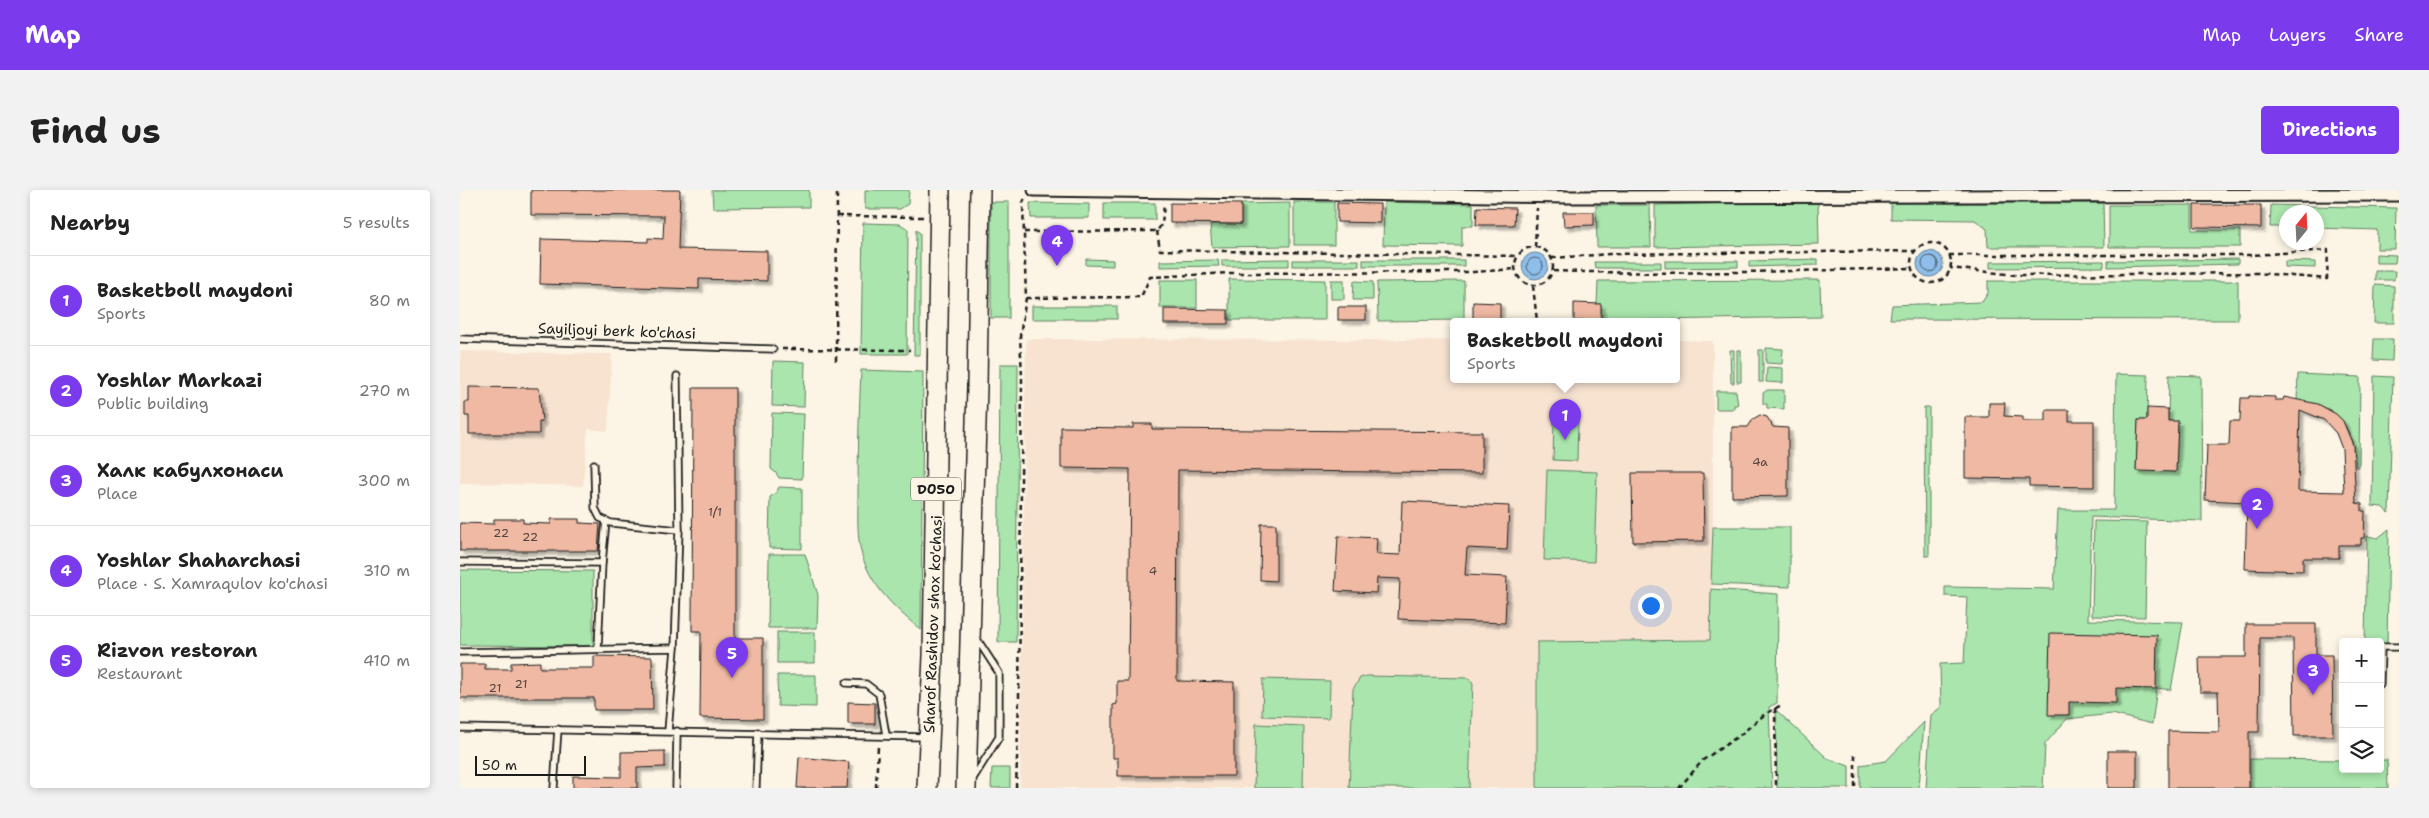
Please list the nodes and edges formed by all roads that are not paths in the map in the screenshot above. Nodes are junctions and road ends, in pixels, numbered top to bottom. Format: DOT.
graph roads {
  1 [pos="940,190"];
  2 [pos="980,190"];
  3 [pos="1164,191"];
  4 [pos="1030,193"];
  5 [pos="1568,193"];
  6 [pos="2393,193"];
  7 [pos="460,339"];
  8 [pos="773,349"];
  9 [pos="677,376"];
  10 [pos="594,464"];
  11 [pos="606,520"];
  12 [pos="679,530"];
  13 [pos="460,562"];
  14 [pos="602,563"];
  15 [pos="971,630"];
  16 [pos="2384,647"];
  17 [pos="2399,647"];
  18 [pos="598,648"];
  19 [pos="675,648"];
  20 [pos="460,652"];
  21 [pos="846,683"];
  22 [pos="460,728"];
  23 [pos="558,729"];
  24 [pos="668,731"];
  25 [pos="677,731"];
  26 [pos="758,732"];
  27 [pos="882,734"];
  28 [pos="930,737"];
  29 [pos="926,787"];
  30 [pos="554,788"];
  31 [pos="676,788"];
  32 [pos="756,788"];
  33 [pos="967,788"];
  1 -- 28 [label="main road, Sharof Rashidov shox ko'chasi / D050"];
  2 -- 15 [label="main road, D050"];
  3 -- 4 [label="street"];
  3 -- 5 [label="street"];
  5 -- 6 [label="street"];
  7 -- 8 [label="lane, Sayiljoyi berk ko'chasi"];
  9 -- 12 [label="lane"];
  10 -- 11 [label="lane"];
  11 -- 12 [label="lane"];
  11 -- 14 [label="lane"];
  12 -- 19 [label="lane"];
  13 -- 14 [label="lane"];
  14 -- 18 [label="lane"];
  15 -- 33 [label="main road, D050"];
  15 -- 33 [label="lane"];
  16 -- 17 [label="lane"];
  18 -- 19 [label="lane"];
  18 -- 20 [label="lane"];
  19 -- 24 [label="lane"];
  21 -- 27 [label="lane"];
  22 -- 23 [label="lane"];
  23 -- 24 [label="lane"];
  23 -- 30 [label="lane"];
  24 -- 25 [label="lane"];
  25 -- 26 [label="lane"];
  25 -- 31 [label="lane"];
  26 -- 27 [label="lane"];
  26 -- 32 [label="lane"];
  27 -- 28 [label="lane"];
  28 -- 29 [label="main road, Sharof Rashidov shox ko'chasi / D050"];
}
